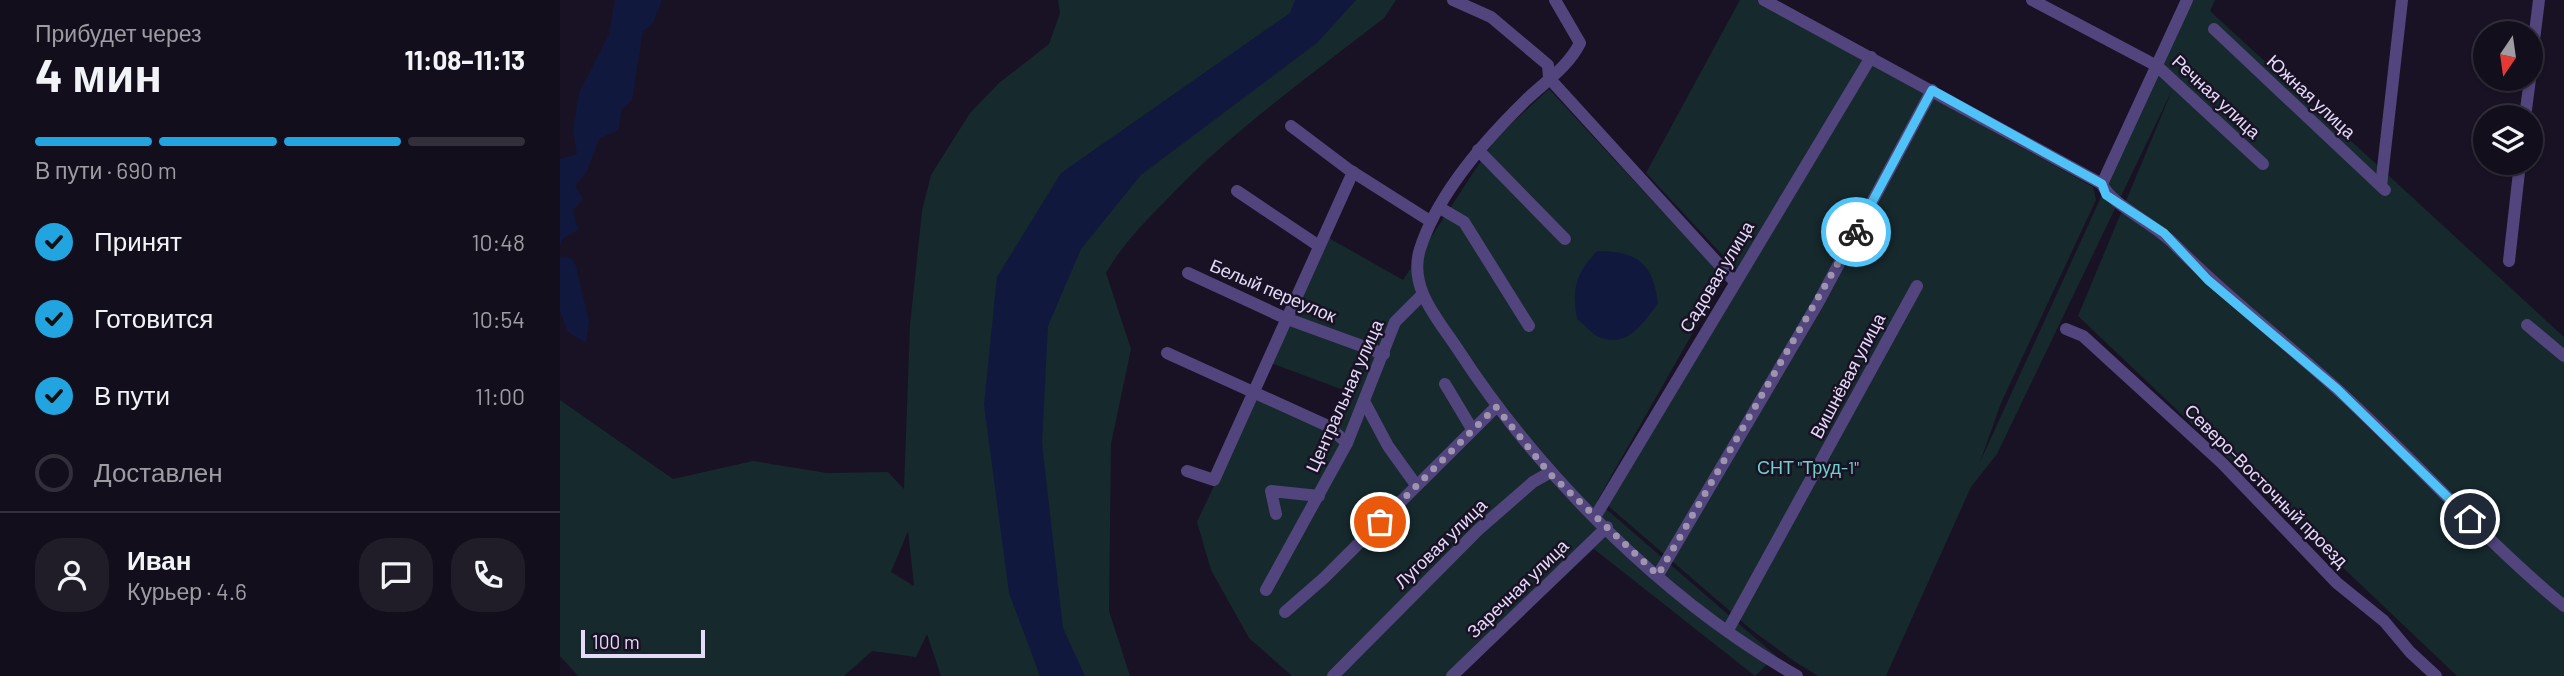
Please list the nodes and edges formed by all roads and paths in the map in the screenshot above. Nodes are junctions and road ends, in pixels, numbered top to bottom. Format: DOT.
graph roads {
  1 [pos="1453,0"];
  2 [pos="1555,0"];
  3 [pos="1765,0"];
  4 [pos="2032,0"];
  5 [pos="2187,0"];
  6 [pos="2402,0"];
  7 [pos="2539,0"];
  8 [pos="2536,21"];
  9 [pos="2214,29"];
  10 [pos="1871,57"];
  11 [pos="2157,66"];
  12 [pos="1549,78"];
  13 [pos="1932,90"];
  14 [pos="1291,126"];
  15 [pos="1478,150"];
  16 [pos="2263,164"];
  17 [pos="1353,172"];
  18 [pos="2519,175"];
  19 [pos="2102,184"];
  20 [pos="1237,191"];
  21 [pos="1440,208"];
  22 [pos="1430,221"];
  23 [pos="1566,239"];
  24 [pos="1319,246"];
  25 [pos="2509,261"];
  26 [pos="1188,273"];
  27 [pos="1734,281"];
  28 [pos="1917,286"];
  29 [pos="1422,295"];
  30 [pos="1285,318"];
  31 [pos="2527,325"];
  32 [pos="1529,326"];
  33 [pos="2066,329"];
  34 [pos="1167,353"];
  35 [pos="1384,354"];
  36 [pos="2564,356"];
  37 [pos="1445,384"];
  38 [pos="1252,392"];
  39 [pos="1364,401"];
  40 [pos="1496,407"];
  41 [pos="1472,429"];
  42 [pos="1347,443"];
  43 [pos="1187,471"];
  44 [pos="1549,473"];
  45 [pos="1416,485"];
  46 [pos="1320,496"];
  47 [pos="1276,514"];
  48 [pos="1595,517"];
  49 [pos="1607,527"];
  50 [pos="1658,575"];
  51 [pos="1266,590"];
  52 [pos="2564,606"];
  53 [pos="1286,612"];
  54 [pos="1728,630"];
  55 [pos="1333,676"];
  56 [pos="1452,676"];
  57 [pos="1797,676"];
  58 [pos="2436,676"];
  1 -- 12 [label="street"];
  2 -- 12 [label="street"];
  3 -- 10 [label="street"];
  4 -- 11 [label="street, Речная улица"];
  5 -- 11 [label="street"];
  6 -- 9 [label="street, Южная улица"];
  7 -- 8 [label="street"];
  10 -- 13 [label="street"];
  10 -- 27 [label="street, Садовая улица"];
  11 -- 16 [label="street, Речная улица"];
  11 -- 19 [label="street"];
  12 -- 15 [label="street"];
  12 -- 27 [label="street"];
  13 -- 19 [label="street"];
  13 -- 50 [label="street"];
  14 -- 17 [label="street"];
  15 -- 21 [label="street"];
  15 -- 23 [label="street"];
  17 -- 22 [label="street"];
  17 -- 24 [label="street"];
  18 -- 25 [label="street"];
  19 -- 52 [label="street"];
  20 -- 24 [label="street"];
  21 -- 22 [label="street"];
  21 -- 32 [label="street"];
  22 -- 29 [label="street"];
  24 -- 30 [label="street"];
  26 -- 30 [label="street, Белый переулок"];
  27 -- 48 [label="street, Садовая улица"];
  28 -- 54 [label="street, Вишнёвая улица"];
  29 -- 35 [label="street, Центральная улица"];
  29 -- 40 [label="street"];
  30 -- 35 [label="street, Белый переулок"];
  30 -- 38 [label="street"];
  31 -- 36 [label="street"];
  33 -- 58 [label="street, Северо-Восточный проезд"];
  34 -- 38 [label="street"];
  35 -- 39 [label="street, Центральная улица"];
  37 -- 41 [label="street"];
  38 -- 42 [label="street"];
  38 -- 43 [label="street"];
  39 -- 42 [label="street, Центральная улица"];
  39 -- 45 [label="street"];
  40 -- 41 [label="street"];
  40 -- 44 [label="street"];
  41 -- 45 [label="street"];
  42 -- 46 [label="street, Центральная улица"];
  44 -- 48 [label="street"];
  44 -- 55 [label="street, Луговая улица"];
  45 -- 53 [label="street"];
  46 -- 47 [label="street"];
  46 -- 51 [label="street, Центральная улица"];
  48 -- 49 [label="street"];
  49 -- 50 [label="street"];
  49 -- 56 [label="street, Заречная улица"];
  50 -- 54 [label="street"];
  54 -- 57 [label="street"];
}
